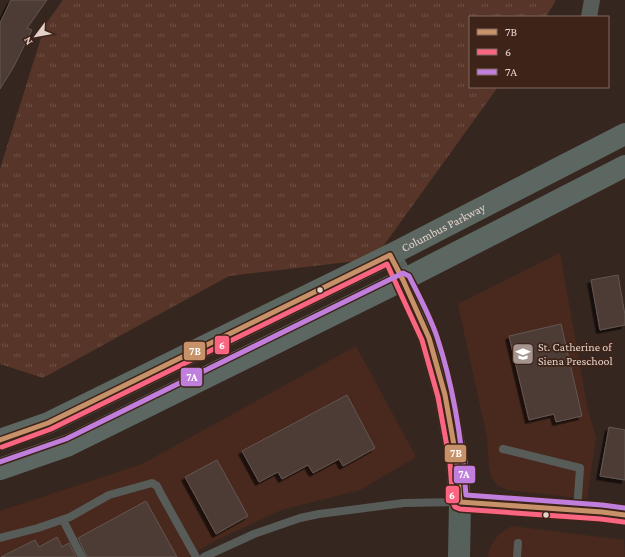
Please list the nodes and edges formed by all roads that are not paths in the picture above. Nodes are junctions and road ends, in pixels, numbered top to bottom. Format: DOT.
graph roads {
  1 [pos="592,0"];
  2 [pos="589,16"];
  3 [pos="625,134"];
  4 [pos="625,166"];
  5 [pos="390,255"];
  6 [pos="403,280"];
  7 [pos="0,440"];
  8 [pos="503,449"];
  9 [pos="0,469"];
  10 [pos="460,502"];
  11 [pos="577,510"];
  12 [pos="625,515"];
  13 [pos="63,520"];
  14 [pos="0,538"];
  15 [pos="518,543"];
  16 [pos="82,557"];
  17 [pos="196,557"];
  18 [pos="204,557"];
  19 [pos="459,557"];
  20 [pos="517,557"];
  1 -- 2 [label="street"];
  3 -- 5 [label="main road, Columbus Parkway"];
  4 -- 6 [label="main road"];
  5 -- 6 [label="main road"];
  5 -- 7 [label="main road, Columbus Parkway"];
  6 -- 9 [label="main road"];
  6 -- 10 [label="main road"];
  8 -- 11 [label="lane"];
  10 -- 11 [label="street"];
  10 -- 18 [label="lane"];
  10 -- 19 [label="main road"];
  11 -- 12 [label="street"];
  13 -- 14 [label="lane"];
  13 -- 16 [label="lane"];
  13 -- 17 [label="lane"];
  15 -- 20 [label="lane"];
}
